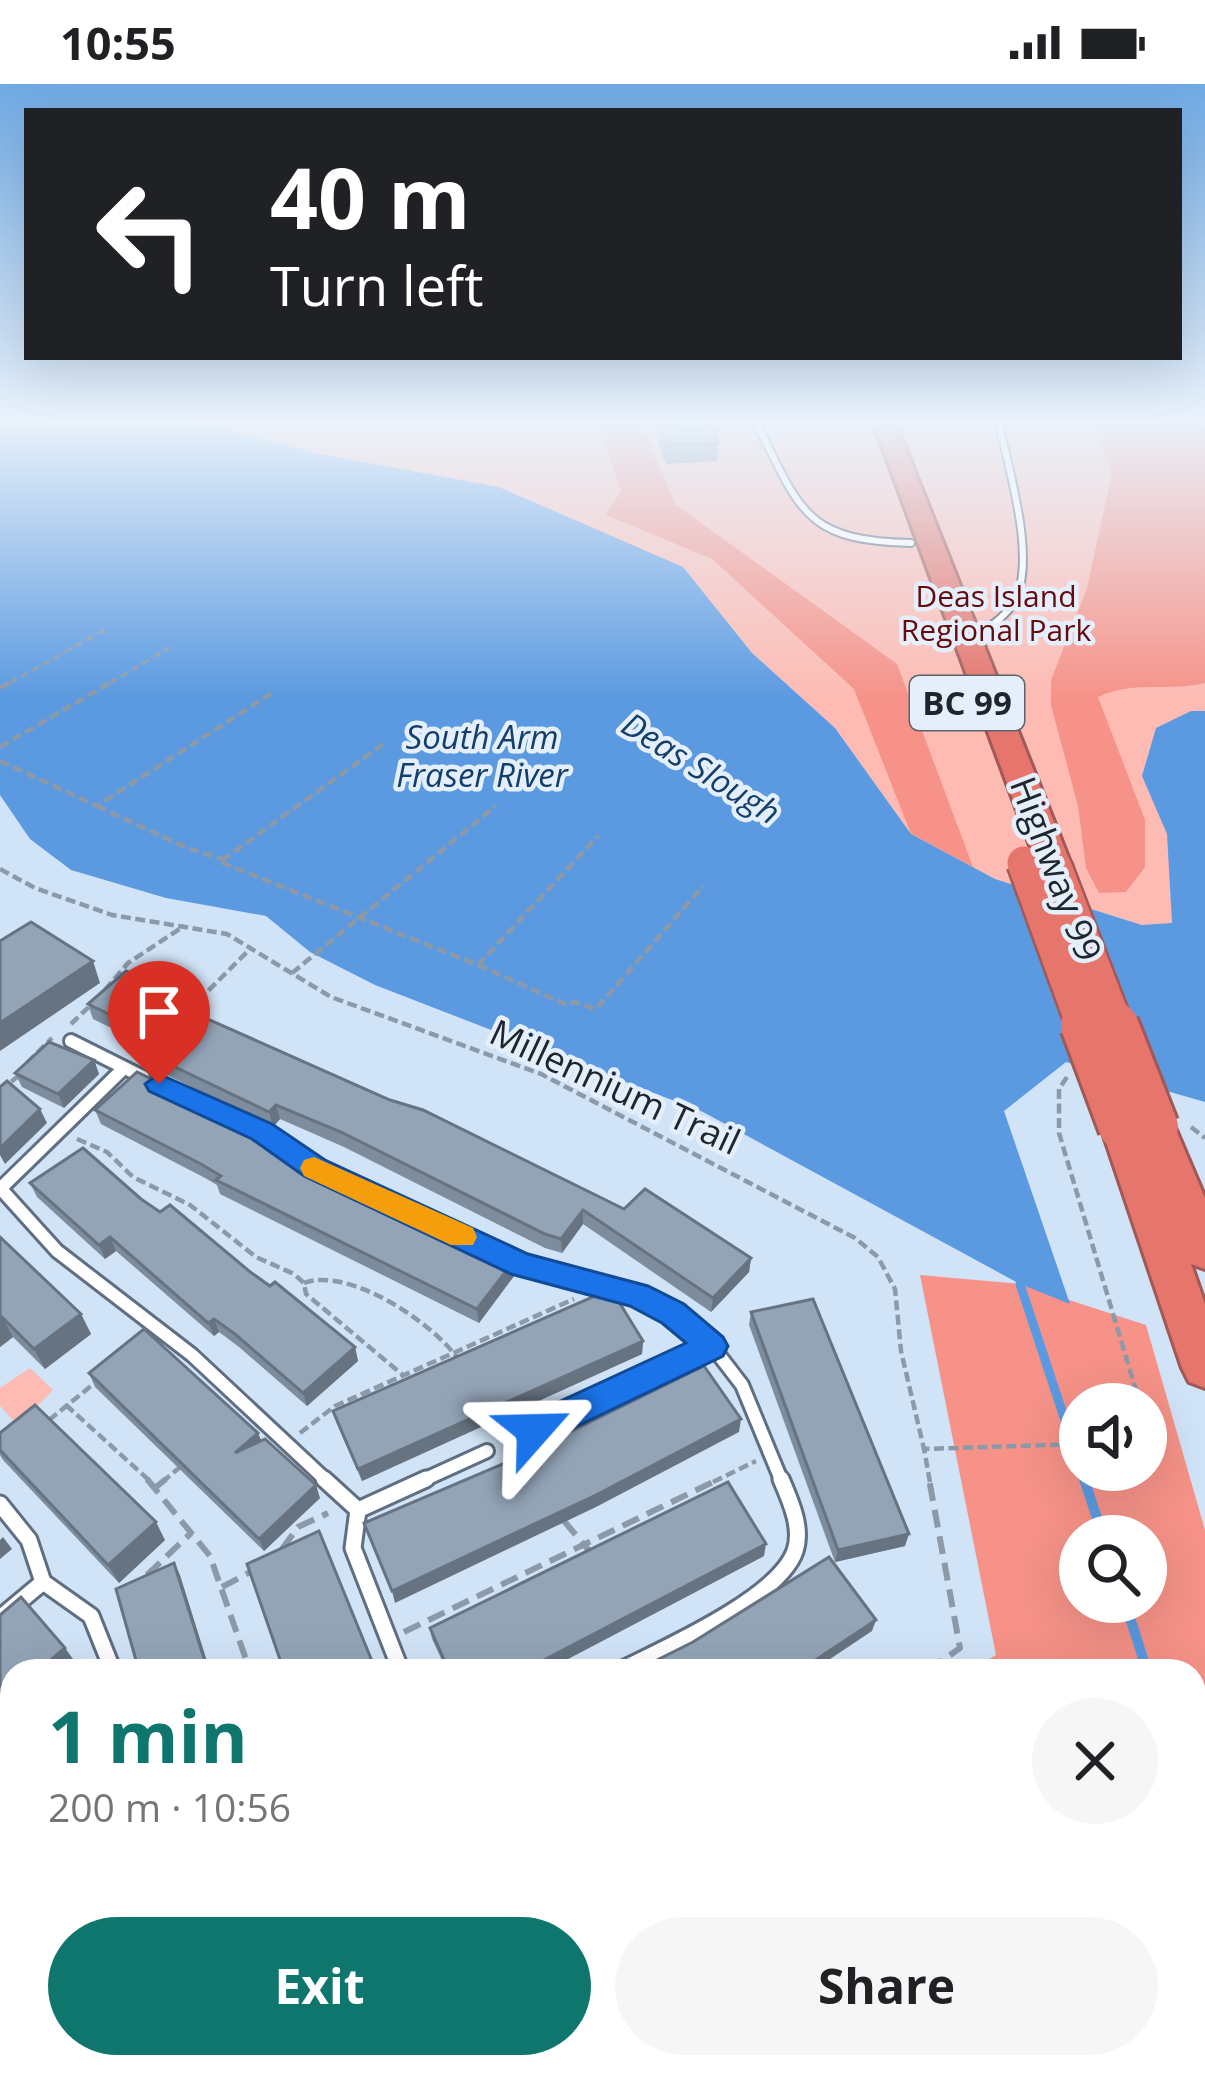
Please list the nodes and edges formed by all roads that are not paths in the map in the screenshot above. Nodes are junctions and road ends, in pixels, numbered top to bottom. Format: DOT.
graph roads {
  1 [pos="805,512"];
  2 [pos="899,512"];
  3 [pos="918,512"];
  4 [pos="1016,512"];
  5 [pos="910,544"];
  6 [pos="968,642"];
  7 [pos="1040,865"];
  8 [pos="71,1041"];
  9 [pos="124,1068"];
  10 [pos="164,1086"];
  11 [pos="223,1113"];
  12 [pos="1154,1125"];
  13 [pos="1,1189"];
  14 [pos="1205,1251"];
  15 [pos="712,1346"];
  16 [pos="1205,1368"];
  17 [pos="534,1430"];
  18 [pos="487,1450"];
  19 [pos="0,1504"];
  20 [pos="354,1506"];
  21 [pos="43,1582"];
  22 [pos="0,1618"];
  23 [pos="110,1659"];
  24 [pos="396,1659"];
  25 [pos="640,1659"];
  1 -- 5 [label="lane"];
  2 -- 5 [label="highway, Highway 99 / BC 99"];
  3 -- 6 [label="highway, Highway 99 / BC 99"];
  4 -- 6 [label="lane"];
  5 -- 7 [label="highway, Highway 99 / BC 99"];
  6 -- 7 [label="highway, Highway 99 / BC 99"];
  7 -- 12 [label="highway, Highway 99 / BC 99, bridge"];
  8 -- 9 [label="lane"];
  9 -- 10 [label="lane"];
  9 -- 13 [label="lane"];
  11 -- 15 [label="lane"];
  12 -- 14 [label="highway, Highway 99 / BC 99"];
  12 -- 16 [label="highway, Highway 99 / BC 99"];
  13 -- 20 [label="lane"];
  15 -- 17 [label="lane"];
  15 -- 25 [label="lane"];
  18 -- 20 [label="lane"];
  19 -- 21 [label="lane"];
  20 -- 24 [label="lane"];
  21 -- 22 [label="lane"];
  21 -- 23 [label="lane"];
}
